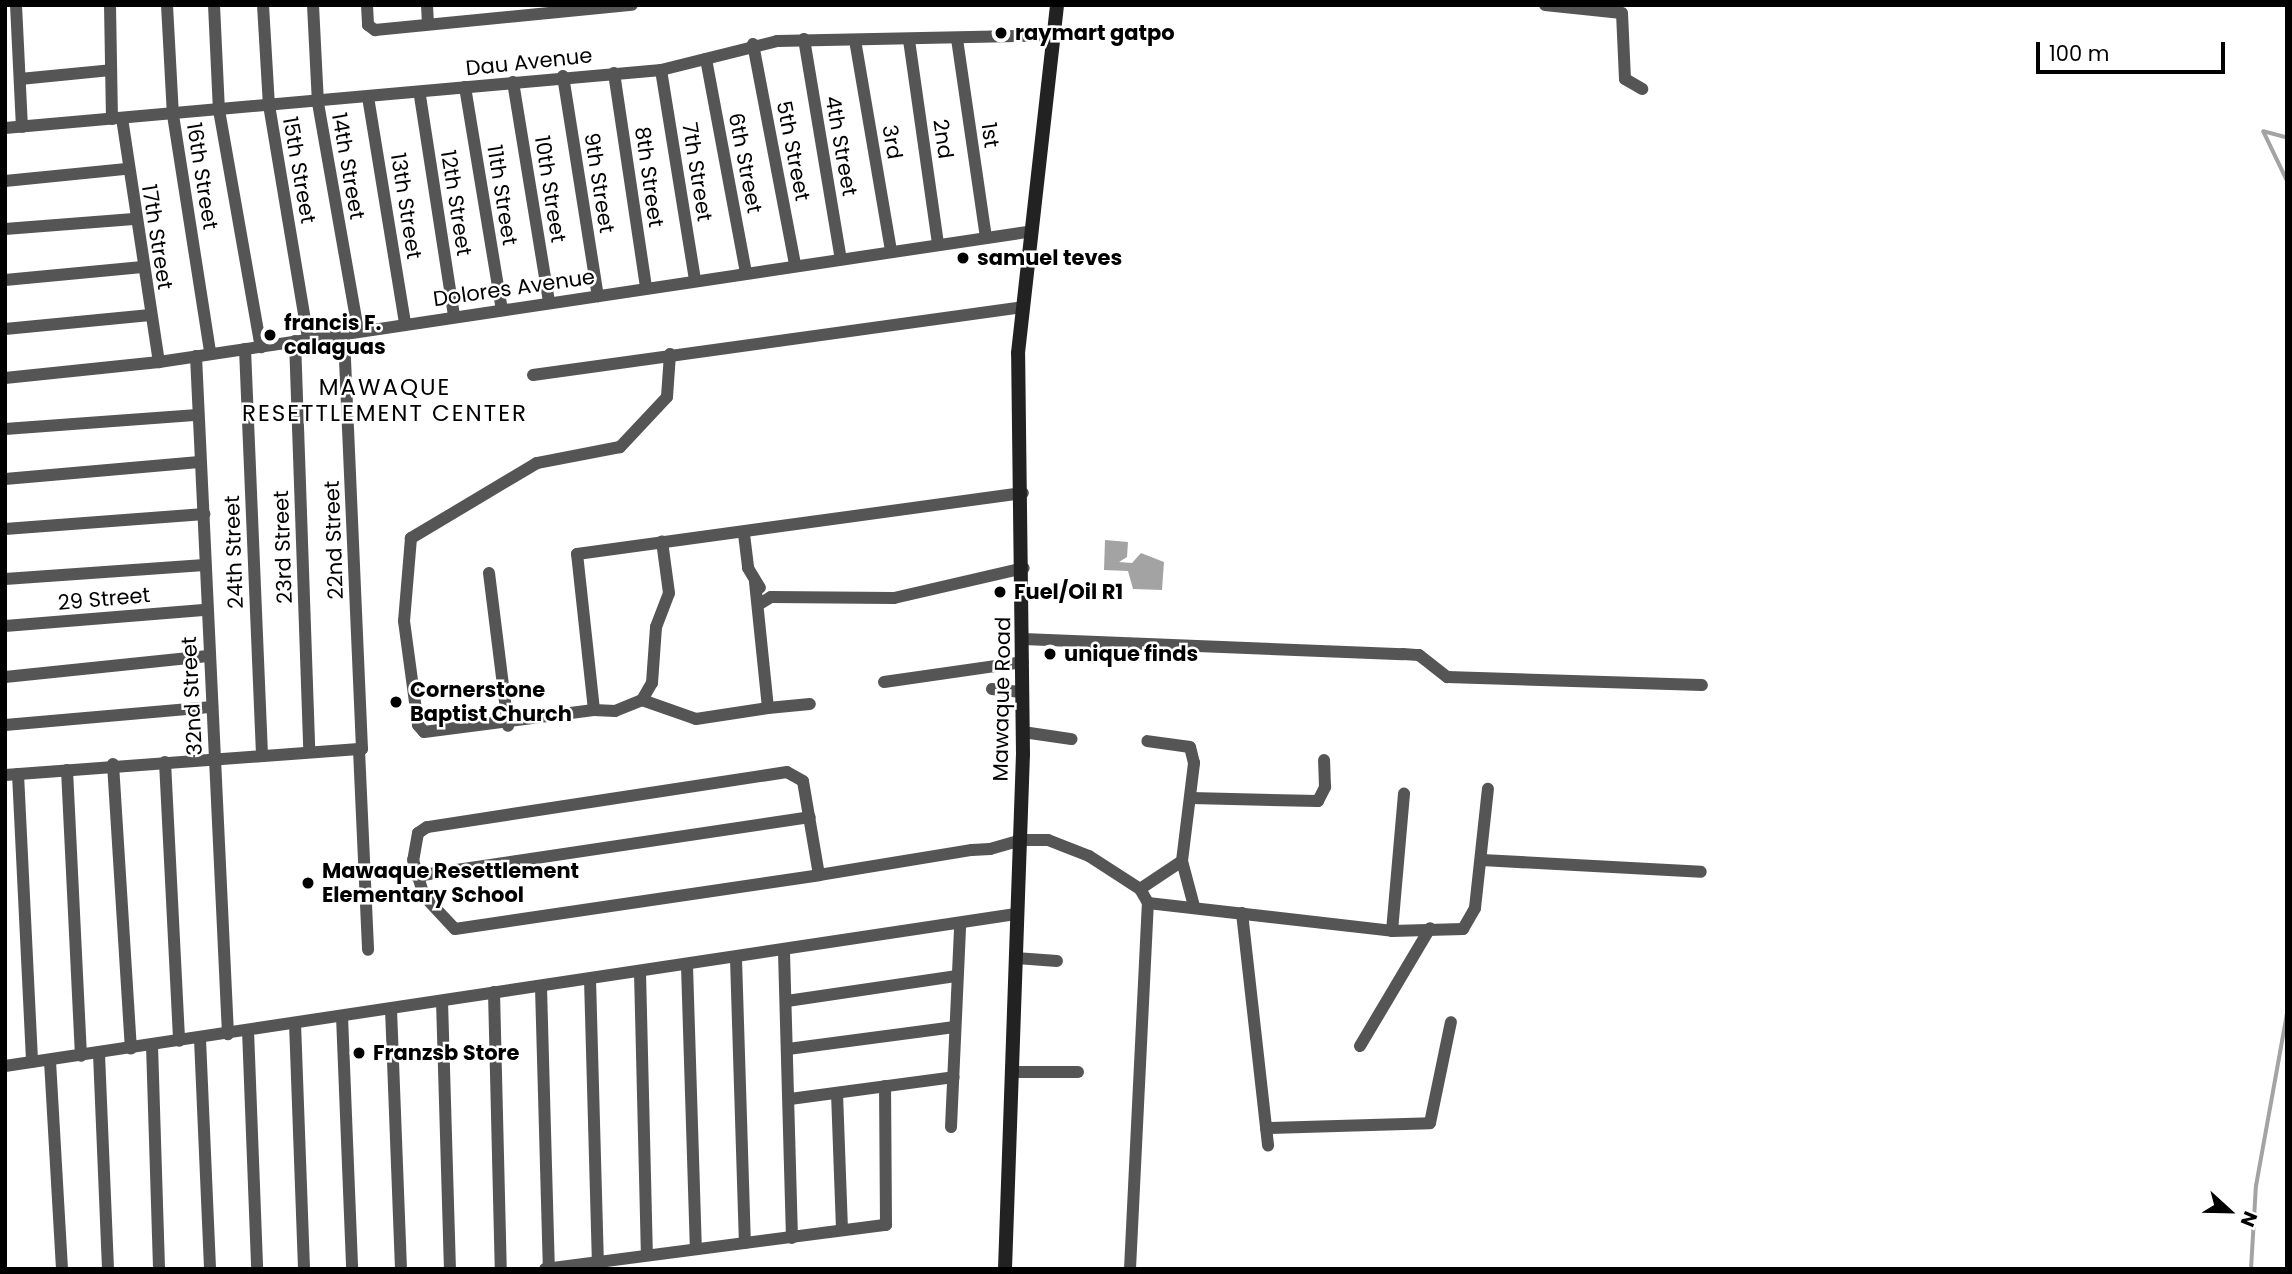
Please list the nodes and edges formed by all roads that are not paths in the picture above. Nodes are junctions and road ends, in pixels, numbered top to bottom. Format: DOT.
graph roads {
  1 [pos="16,5"];
  2 [pos="110,5"];
  3 [pos="167,5"];
  4 [pos="214,5"];
  5 [pos="263,5"];
  6 [pos="313,5"];
  7 [pos="367,5"];
  8 [pos="427,5"];
  9 [pos="632,5"];
  10 [pos="1058,5"];
  11 [pos="1545,5"];
  12 [pos="613,7"];
  13 [pos="549,10"];
  14 [pos="489,12"];
  15 [pos="428,23"];
  16 [pos="1054,35"];
  17 [pos="804,39"];
  18 [pos="957,39"];
  19 [pos="855,40"];
  20 [pos="909,40"];
  21 [pos="753,44"];
  22 [pos="706,60"];
  23 [pos="111,70"];
  24 [pos="661,70"];
  25 [pos="614,72"];
  26 [pos="563,76"];
  27 [pos="20,79"];
  28 [pos="513,82"];
  29 [pos="464,88"];
  30 [pos="1643,89"];
  31 [pos="420,96"];
  32 [pos="368,97"];
  33 [pos="318,103"];
  34 [pos="269,105"];
  35 [pos="219,110"];
  36 [pos="173,115"];
  37 [pos="117,118"];
  38 [pos="22,127"];
  39 [pos="5,128"];
  40 [pos="126,169"];
  41 [pos="5,181"];
  42 [pos="134,219"];
  43 [pos="5,229"];
  44 [pos="1027,232"];
  45 [pos="986,237"];
  46 [pos="939,245"];
  47 [pos="891,250"];
  48 [pos="841,259"];
  49 [pos="795,265"];
  50 [pos="142,268"];
  51 [pos="746,273"];
  52 [pos="695,279"];
  53 [pos="5,280"];
  54 [pos="646,288"];
  55 [pos="598,296"];
  56 [pos="549,302"];
  57 [pos="1022,307"];
  58 [pos="502,310"];
  59 [pos="150,315"];
  60 [pos="454,316"];
  61 [pos="405,323"];
  62 [pos="5,329"];
  63 [pos="358,331"];
  64 [pos="344,334"];
  65 [pos="302,340"];
  66 [pos="261,347"];
  67 [pos="245,349"];
  68 [pos="210,352"];
  69 [pos="670,354"];
  70 [pos="196,355"];
  71 [pos="159,362"];
  72 [pos="533,375"];
  73 [pos="5,378"];
  74 [pos="197,415"];
  75 [pos="5,429"];
  76 [pos="198,462"];
  77 [pos="5,479"];
  78 [pos="1023,493"];
  79 [pos="204,513"];
  80 [pos="5,529"];
  81 [pos="744,534"];
  82 [pos="662,541"];
  83 [pos="205,565"];
  84 [pos="1024,568"];
  85 [pos="489,573"];
  86 [pos="5,579"];
  87 [pos="755,582"];
  88 [pos="771,597"];
  89 [pos="758,605"];
  90 [pos="206,610"];
  91 [pos="5,626"];
  92 [pos="1023,639"];
  93 [pos="208,656"];
  94 [pos="1023,662"];
  95 [pos="5,677"];
  96 [pos="884,682"];
  97 [pos="1702,685"];
  98 [pos="992,689"];
  99 [pos="1023,692"];
  100 [pos="642,700"];
  101 [pos="810,704"];
  102 [pos="212,707"];
  103 [pos="768,708"];
  104 [pos="594,710"];
  105 [pos="5,725"];
  106 [pos="508,726"];
  107 [pos="1023,732"];
  108 [pos="1072,739"];
  109 [pos="1147,741"];
  110 [pos="361,747"];
  111 [pos="309,751"];
  112 [pos="262,754"];
  113 [pos="214,755"];
  114 [pos="1324,760"];
  115 [pos="165,762"];
  116 [pos="113,764"];
  117 [pos="67,770"];
  118 [pos="12,774"];
  119 [pos="1488,789"];
  120 [pos="1404,794"];
  121 [pos="1191,798"];
  122 [pos="810,817"];
  123 [pos="1021,840"];
  124 [pos="1482,860"];
  125 [pos="1182,861"];
  126 [pos="1701,872"];
  127 [pos="416,876"];
  128 [pos="819,876"];
  129 [pos="1140,889"];
  130 [pos="1149,903"];
  131 [pos="1194,906"];
  132 [pos="1242,913"];
  133 [pos="1016,914"];
  134 [pos="960,926"];
  135 [pos="1430,928"];
  136 [pos="1392,931"];
  137 [pos="368,950"];
  138 [pos="784,952"];
  139 [pos="1015,958"];
  140 [pos="736,959"];
  141 [pos="1056,961"];
  142 [pos="687,966"];
  143 [pos="640,972"];
  144 [pos="957,976"];
  145 [pos="590,979"];
  146 [pos="541,987"];
  147 [pos="494,992"];
  148 [pos="442,1001"];
  149 [pos="787,1001"];
  150 [pos="391,1009"];
  151 [pos="342,1016"];
  152 [pos="1451,1022"];
  153 [pos="295,1023"];
  154 [pos="955,1027"];
  155 [pos="248,1030"];
  156 [pos="228,1034"];
  157 [pos="200,1039"];
  158 [pos="179,1041"];
  159 [pos="152,1045"];
  160 [pos="1360,1046"];
  161 [pos="131,1048"];
  162 [pos="788,1049"];
  163 [pos="99,1054"];
  164 [pos="81,1056"];
  165 [pos="50,1061"];
  166 [pos="32,1062"];
  167 [pos="5,1066"];
  168 [pos="1014,1072"];
  169 [pos="1077,1072"];
  170 [pos="954,1077"];
  171 [pos="885,1086"];
  172 [pos="837,1093"];
  173 [pos="790,1099"];
  174 [pos="951,1127"];
  175 [pos="1266,1128"];
  176 [pos="1268,1146"];
  177 [pos="842,1230"];
  178 [pos="792,1238"];
  179 [pos="745,1243"];
  180 [pos="696,1247"];
  181 [pos="647,1255"];
  182 [pos="598,1264"];
  183 [pos="547,1268"];
  184 [pos="62,1269"];
  185 [pos="108,1269"];
  186 [pos="159,1269"];
  187 [pos="210,1269"];
  188 [pos="257,1269"];
  189 [pos="304,1269"];
  190 [pos="352,1269"];
  191 [pos="401,1269"];
  192 [pos="450,1269"];
  193 [pos="501,1269"];
  194 [pos="1004,1269"];
  195 [pos="1130,1269"];
  1 -- 27 [label="street"];
  2 -- 23 [label="street, 17th Street"];
  3 -- 36 [label="street, 16th Street"];
  4 -- 35 [label="street"];
  5 -- 34 [label="street, 15th Street"];
  6 -- 33 [label="street, 14th Street"];
  7 -- 15 [label="street"];
  8 -- 15 [label="street"];
  9 -- 12 [label="street"];
  10 -- 16 [label="main road, Mawaque Road"];
  11 -- 30 [label="street"];
  12 -- 13 [label="street"];
  13 -- 14 [label="street"];
  14 -- 15 [label="street"];
  16 -- 18 [label="street, Dau Avenue"];
  16 -- 44 [label="main road, Mawaque Road"];
  17 -- 19 [label="street, Dau Avenue"];
  17 -- 21 [label="street, Dau Avenue"];
  17 -- 48 [label="street, 4th Street"];
  18 -- 20 [label="street, Dau Avenue"];
  18 -- 45 [label="street, 1st"];
  19 -- 20 [label="street, Dau Avenue"];
  19 -- 47 [label="street, 3rd"];
  20 -- 46 [label="street, 2nd"];
  21 -- 22 [label="street, Dau Avenue"];
  21 -- 49 [label="street, 5th Street"];
  22 -- 24 [label="street, Dau Avenue"];
  22 -- 51 [label="street, 6th Street"];
  23 -- 27 [label="street"];
  23 -- 37 [label="street, 17th Street"];
  24 -- 25 [label="street, Dau Avenue"];
  24 -- 52 [label="street, 7th Street"];
  25 -- 26 [label="street, Dau Avenue"];
  25 -- 54 [label="street, 8th Street"];
  26 -- 28 [label="street, Dau Avenue"];
  26 -- 55 [label="street, 9th Street"];
  27 -- 38 [label="street"];
  28 -- 29 [label="street, Dau Avenue"];
  28 -- 56 [label="street, 10th Street"];
  29 -- 31 [label="street, Dau Avenue"];
  29 -- 58 [label="street, 11th Street"];
  31 -- 32 [label="street, Dau Avenue"];
  31 -- 60 [label="street, 12th Street"];
  32 -- 33 [label="street, Dau Avenue"];
  32 -- 61 [label="street, 13th Street"];
  33 -- 34 [label="street, Dau Avenue"];
  33 -- 63 [label="street, 14th Street"];
  34 -- 35 [label="street, Dau Avenue"];
  34 -- 65 [label="street, 15th Street"];
  35 -- 36 [label="street, Dau Avenue"];
  35 -- 66 [label="street"];
  36 -- 37 [label="street, Dau Avenue"];
  36 -- 68 [label="street, 16th Street"];
  37 -- 38 [label="street, Dau Avenue"];
  37 -- 40 [label="street, 17th Street"];
  38 -- 39 [label="street, Dau Avenue"];
  40 -- 41 [label="street"];
  40 -- 42 [label="street, 17th Street"];
  42 -- 43 [label="street"];
  42 -- 50 [label="street, 17th Street"];
  44 -- 45 [label="street, Dolores Avenue"];
  44 -- 57 [label="main road, Mawaque Road"];
  45 -- 46 [label="street, Dolores Avenue"];
  46 -- 47 [label="street, Dolores Avenue"];
  47 -- 48 [label="street, Dolores Avenue"];
  48 -- 49 [label="street, Dolores Avenue"];
  49 -- 51 [label="street, Dolores Avenue"];
  50 -- 53 [label="street"];
  50 -- 59 [label="street, 17th Street"];
  51 -- 52 [label="street, Dolores Avenue"];
  52 -- 54 [label="street, Dolores Avenue"];
  54 -- 55 [label="street, Dolores Avenue"];
  55 -- 56 [label="street, Dolores Avenue"];
  56 -- 58 [label="street, Dolores Avenue"];
  57 -- 69 [label="street"];
  57 -- 78 [label="main road, Mawaque Road"];
  58 -- 60 [label="street, Dolores Avenue"];
  59 -- 62 [label="street"];
  59 -- 71 [label="street, 17th Street"];
  60 -- 61 [label="street, Dolores Avenue"];
  61 -- 63 [label="street, Dolores Avenue"];
  63 -- 64 [label="street, Dolores Avenue"];
  64 -- 65 [label="street, Dolores Avenue"];
  64 -- 110 [label="street, 22nd Street"];
  65 -- 66 [label="street, Dolores Avenue"];
  65 -- 111 [label="street, 23rd Street"];
  66 -- 67 [label="street, Dolores Avenue"];
  67 -- 68 [label="street, Dolores Avenue"];
  67 -- 112 [label="street, 24th Street"];
  68 -- 70 [label="street, Dolores Avenue"];
  69 -- 72 [label="street"];
  69 -- 106 [label="street"];
  70 -- 71 [label="street, Dolores Avenue"];
  70 -- 74 [label="street, 32nd Street"];
  71 -- 73 [label="street, Dolores Avenue"];
  74 -- 75 [label="street"];
  74 -- 76 [label="street, 32nd Street"];
  76 -- 77 [label="street"];
  76 -- 79 [label="street, 32nd Street"];
  78 -- 81 [label="street"];
  78 -- 84 [label="main road, Mawaque Road"];
  79 -- 80 [label="street"];
  79 -- 83 [label="street, 32nd Street"];
  81 -- 82 [label="street"];
  81 -- 87 [label="street"];
  82 -- 100 [label="street"];
  82 -- 104 [label="street"];
  83 -- 86 [label="street"];
  83 -- 90 [label="street, 32nd Street"];
  84 -- 88 [label="street"];
  84 -- 92 [label="main road, Mawaque Road"];
  85 -- 106 [label="street"];
  87 -- 88 [label="street"];
  87 -- 89 [label="street"];
  88 -- 89 [label="street"];
  89 -- 103 [label="street"];
  90 -- 91 [label="street, 29 Street"];
  90 -- 93 [label="street, 32nd Street"];
  92 -- 94 [label="main road, Mawaque Road"];
  92 -- 97 [label="street"];
  93 -- 95 [label="street"];
  93 -- 102 [label="street, 32nd Street"];
  94 -- 96 [label="street"];
  94 -- 99 [label="main road, Mawaque Road"];
  98 -- 99 [label="street"];
  99 -- 107 [label="main road, Mawaque Road"];
  100 -- 103 [label="street"];
  100 -- 104 [label="street"];
  101 -- 103 [label="street"];
  102 -- 105 [label="street"];
  102 -- 113 [label="street, 32nd Street"];
  104 -- 106 [label="street"];
  107 -- 108 [label="street"];
  107 -- 123 [label="main road, Mawaque Road"];
  109 -- 121 [label="street"];
  110 -- 111 [label="street"];
  110 -- 137 [label="street, 22nd Street"];
  111 -- 112 [label="street"];
  112 -- 113 [label="street"];
  113 -- 115 [label="street"];
  113 -- 156 [label="street, 32nd Street"];
  114 -- 121 [label="street"];
  115 -- 116 [label="street"];
  115 -- 158 [label="street"];
  116 -- 117 [label="street"];
  116 -- 161 [label="street"];
  117 -- 118 [label="street"];
  117 -- 164 [label="street"];
  118 -- 166 [label="street"];
  119 -- 124 [label="street"];
  120 -- 136 [label="street"];
  121 -- 125 [label="street"];
  122 -- 127 [label="street"];
  122 -- 127 [label="street"];
  122 -- 128 [label="street"];
  123 -- 128 [label="street"];
  123 -- 129 [label="street"];
  123 -- 133 [label="main road, Mawaque Road"];
  124 -- 126 [label="street"];
  124 -- 135 [label="street"];
  125 -- 129 [label="street"];
  125 -- 131 [label="street"];
  127 -- 128 [label="street"];
  129 -- 130 [label="street"];
  130 -- 131 [label="street"];
  130 -- 195 [label="street"];
  131 -- 132 [label="street"];
  132 -- 136 [label="street"];
  132 -- 175 [label="street"];
  133 -- 134 [label="street"];
  133 -- 139 [label="main road, Mawaque Road"];
  134 -- 138 [label="street"];
  134 -- 144 [label="street"];
  135 -- 136 [label="street"];
  135 -- 160 [label="street"];
  138 -- 140 [label="street"];
  138 -- 149 [label="street"];
  139 -- 141 [label="street"];
  139 -- 168 [label="main road, Mawaque Road"];
  140 -- 142 [label="street"];
  140 -- 179 [label="street"];
  142 -- 143 [label="street"];
  142 -- 180 [label="street"];
  143 -- 145 [label="street"];
  143 -- 181 [label="street"];
  144 -- 149 [label="street"];
  144 -- 154 [label="street"];
  145 -- 146 [label="street"];
  145 -- 182 [label="street"];
  146 -- 147 [label="street"];
  146 -- 183 [label="street"];
  147 -- 148 [label="street"];
  147 -- 193 [label="street"];
  148 -- 150 [label="street"];
  148 -- 192 [label="street"];
  149 -- 162 [label="street"];
  150 -- 151 [label="street"];
  150 -- 191 [label="street"];
  151 -- 153 [label="street"];
  151 -- 190 [label="street"];
  152 -- 175 [label="street"];
  153 -- 155 [label="street"];
  153 -- 189 [label="street"];
  154 -- 162 [label="street"];
  154 -- 170 [label="street"];
  155 -- 156 [label="street"];
  155 -- 188 [label="street"];
  156 -- 157 [label="street"];
  157 -- 158 [label="street"];
  157 -- 187 [label="street"];
  158 -- 159 [label="street"];
  159 -- 161 [label="street"];
  159 -- 186 [label="street"];
  161 -- 163 [label="street"];
  162 -- 173 [label="street"];
  163 -- 164 [label="street"];
  163 -- 185 [label="street"];
  164 -- 165 [label="street"];
  165 -- 166 [label="street"];
  165 -- 184 [label="street"];
  166 -- 167 [label="street"];
  168 -- 169 [label="street"];
  168 -- 194 [label="main road, Mawaque Road"];
  170 -- 171 [label="street"];
  170 -- 174 [label="street"];
  171 -- 172 [label="street"];
  171 -- 177 [label="street"];
  172 -- 173 [label="street"];
  172 -- 177 [label="street"];
  173 -- 178 [label="street"];
  175 -- 176 [label="street"];
  177 -- 178 [label="street"];
  178 -- 179 [label="street"];
  179 -- 180 [label="street"];
  180 -- 181 [label="street"];
  181 -- 182 [label="street"];
  182 -- 183 [label="street"];
}
